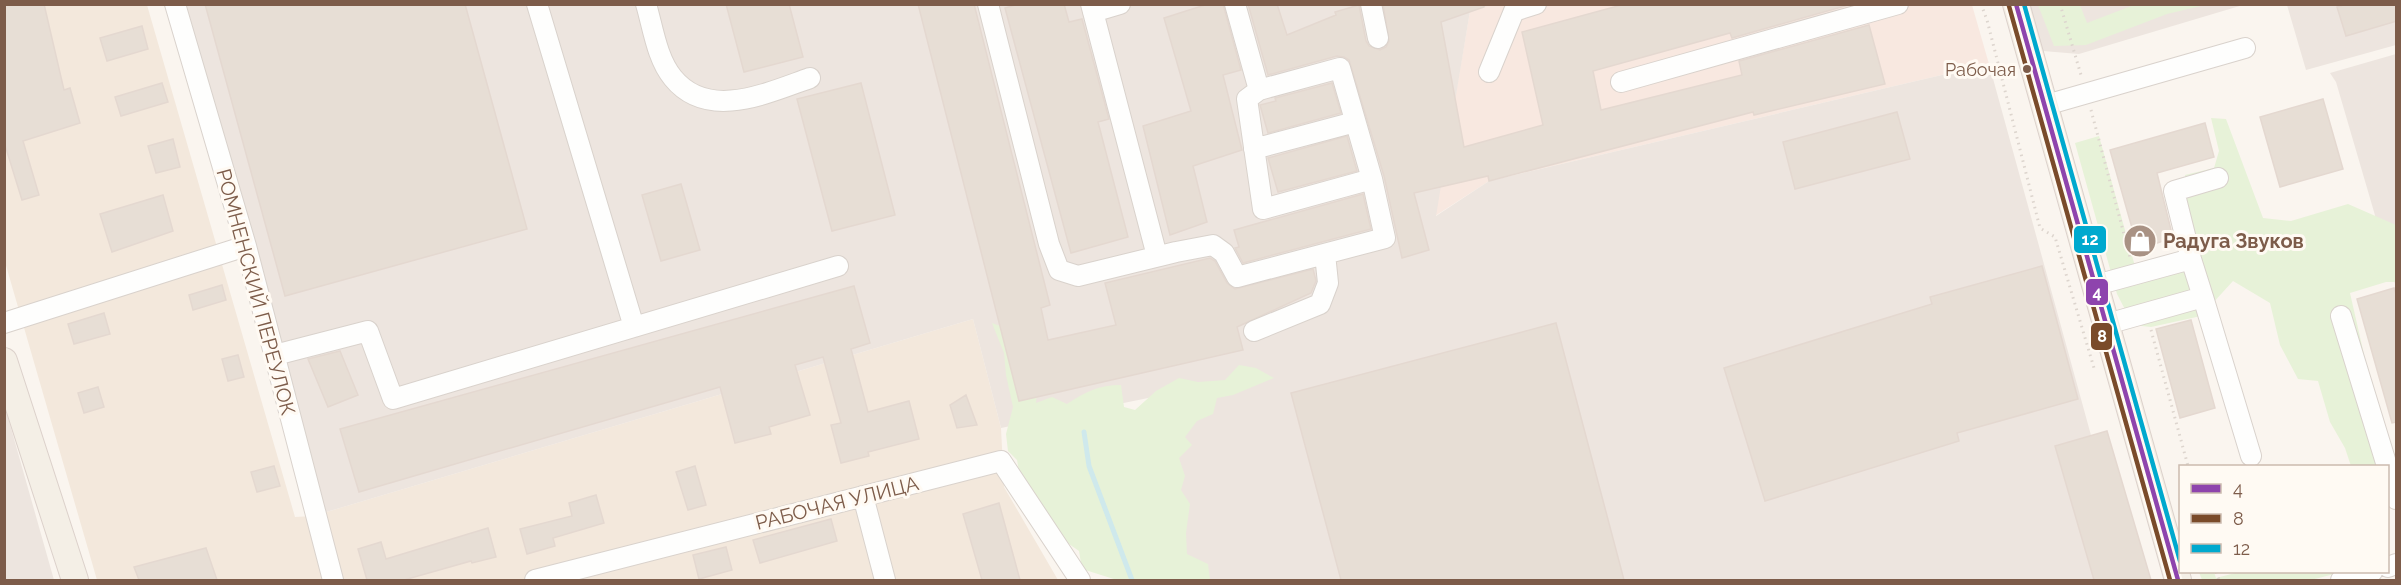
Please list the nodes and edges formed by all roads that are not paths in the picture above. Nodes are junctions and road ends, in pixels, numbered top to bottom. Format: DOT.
graph roads {
  1 [pos="175,4"];
  2 [pos="537,4"];
  3 [pos="646,4"];
  4 [pos="988,4"];
  5 [pos="1120,4"];
  6 [pos="1235,4"];
  7 [pos="1371,4"];
  8 [pos="1536,4"];
  9 [pos="1899,4"];
  10 [pos="2016,4"];
  11 [pos="1092,8"];
  12 [pos="1514,8"];
  13 [pos="1378,38"];
  14 [pos="2245,48"];
  15 [pos="1489,72"];
  16 [pos="810,78"];
  17 [pos="1621,82"];
  18 [pos="1259,90"];
  19 [pos="2046,105"];
  20 [pos="1355,122"];
  21 [pos="1254,148"];
  22 [pos="2218,178"];
  23 [pos="1372,179"];
  24 [pos="246,246"];
  25 [pos="1325,254"];
  26 [pos="1157,256"];
  27 [pos="2191,259"];
  28 [pos="838,266"];
  29 [pos="2096,285"];
  30 [pos="2203,297"];
  31 [pos="2341,316"];
  32 [pos="4,322"];
  33 [pos="2107,324"];
  34 [pos="634,327"];
  35 [pos="1254,331"];
  36 [pos="274,355"];
  37 [pos="4,361"];
  38 [pos="2251,456"];
  39 [pos="2386,465"];
  40 [pos="2389,474"];
  41 [pos="863,496"];
  42 [pos="2397,499"];
  43 [pos="2368,573"];
  44 [pos="75,580"];
  45 [pos="333,580"];
  46 [pos="535,580"];
  47 [pos="885,580"];
  48 [pos="1080,580"];
  49 [pos="2178,580"];
  50 [pos="2342,580"];
  1 -- 24 [label="street, РОМНЕНСКИЙ ПЕРЕУЛОК"];
  2 -- 34 [label="street"];
  3 -- 16 [label="street"];
  4 -- 26 [label="street"];
  5 -- 11 [label="street"];
  6 -- 18 [label="street"];
  7 -- 13 [label="street"];
  8 -- 12 [label="street"];
  9 -- 17 [label="street"];
  10 -- 19 [label="main road"];
  11 -- 26 [label="street"];
  12 -- 15 [label="street"];
  14 -- 19 [label="street"];
  18 -- 20 [label="street"];
  18 -- 21 [label="street"];
  19 -- 29 [label="main road"];
  20 -- 21 [label="street"];
  20 -- 23 [label="street"];
  21 -- 23 [label="street"];
  22 -- 27 [label="street"];
  23 -- 25 [label="street"];
  24 -- 32 [label="street"];
  24 -- 36 [label="street, РОМНЕНСКИЙ ПЕРЕУЛОК"];
  25 -- 26 [label="street"];
  25 -- 35 [label="street"];
  27 -- 29 [label="street"];
  27 -- 30 [label="street"];
  28 -- 34 [label="street"];
  29 -- 33 [label="main road"];
  30 -- 33 [label="street"];
  30 -- 38 [label="street"];
  31 -- 39 [label="street"];
  33 -- 49 [label="main road"];
  34 -- 36 [label="street"];
  36 -- 45 [label="street, РОМНЕНСКИЙ ПЕРЕУЛОК"];
  37 -- 44 [label="main road"];
  40 -- 42 [label="street"];
  41 -- 46 [label="street, РАБОЧАЯ УЛИЦА"];
  41 -- 47 [label="street"];
  41 -- 48 [label="street, РАБОЧАЯ УЛИЦА"];
  43 -- 50 [label="street"];
}
